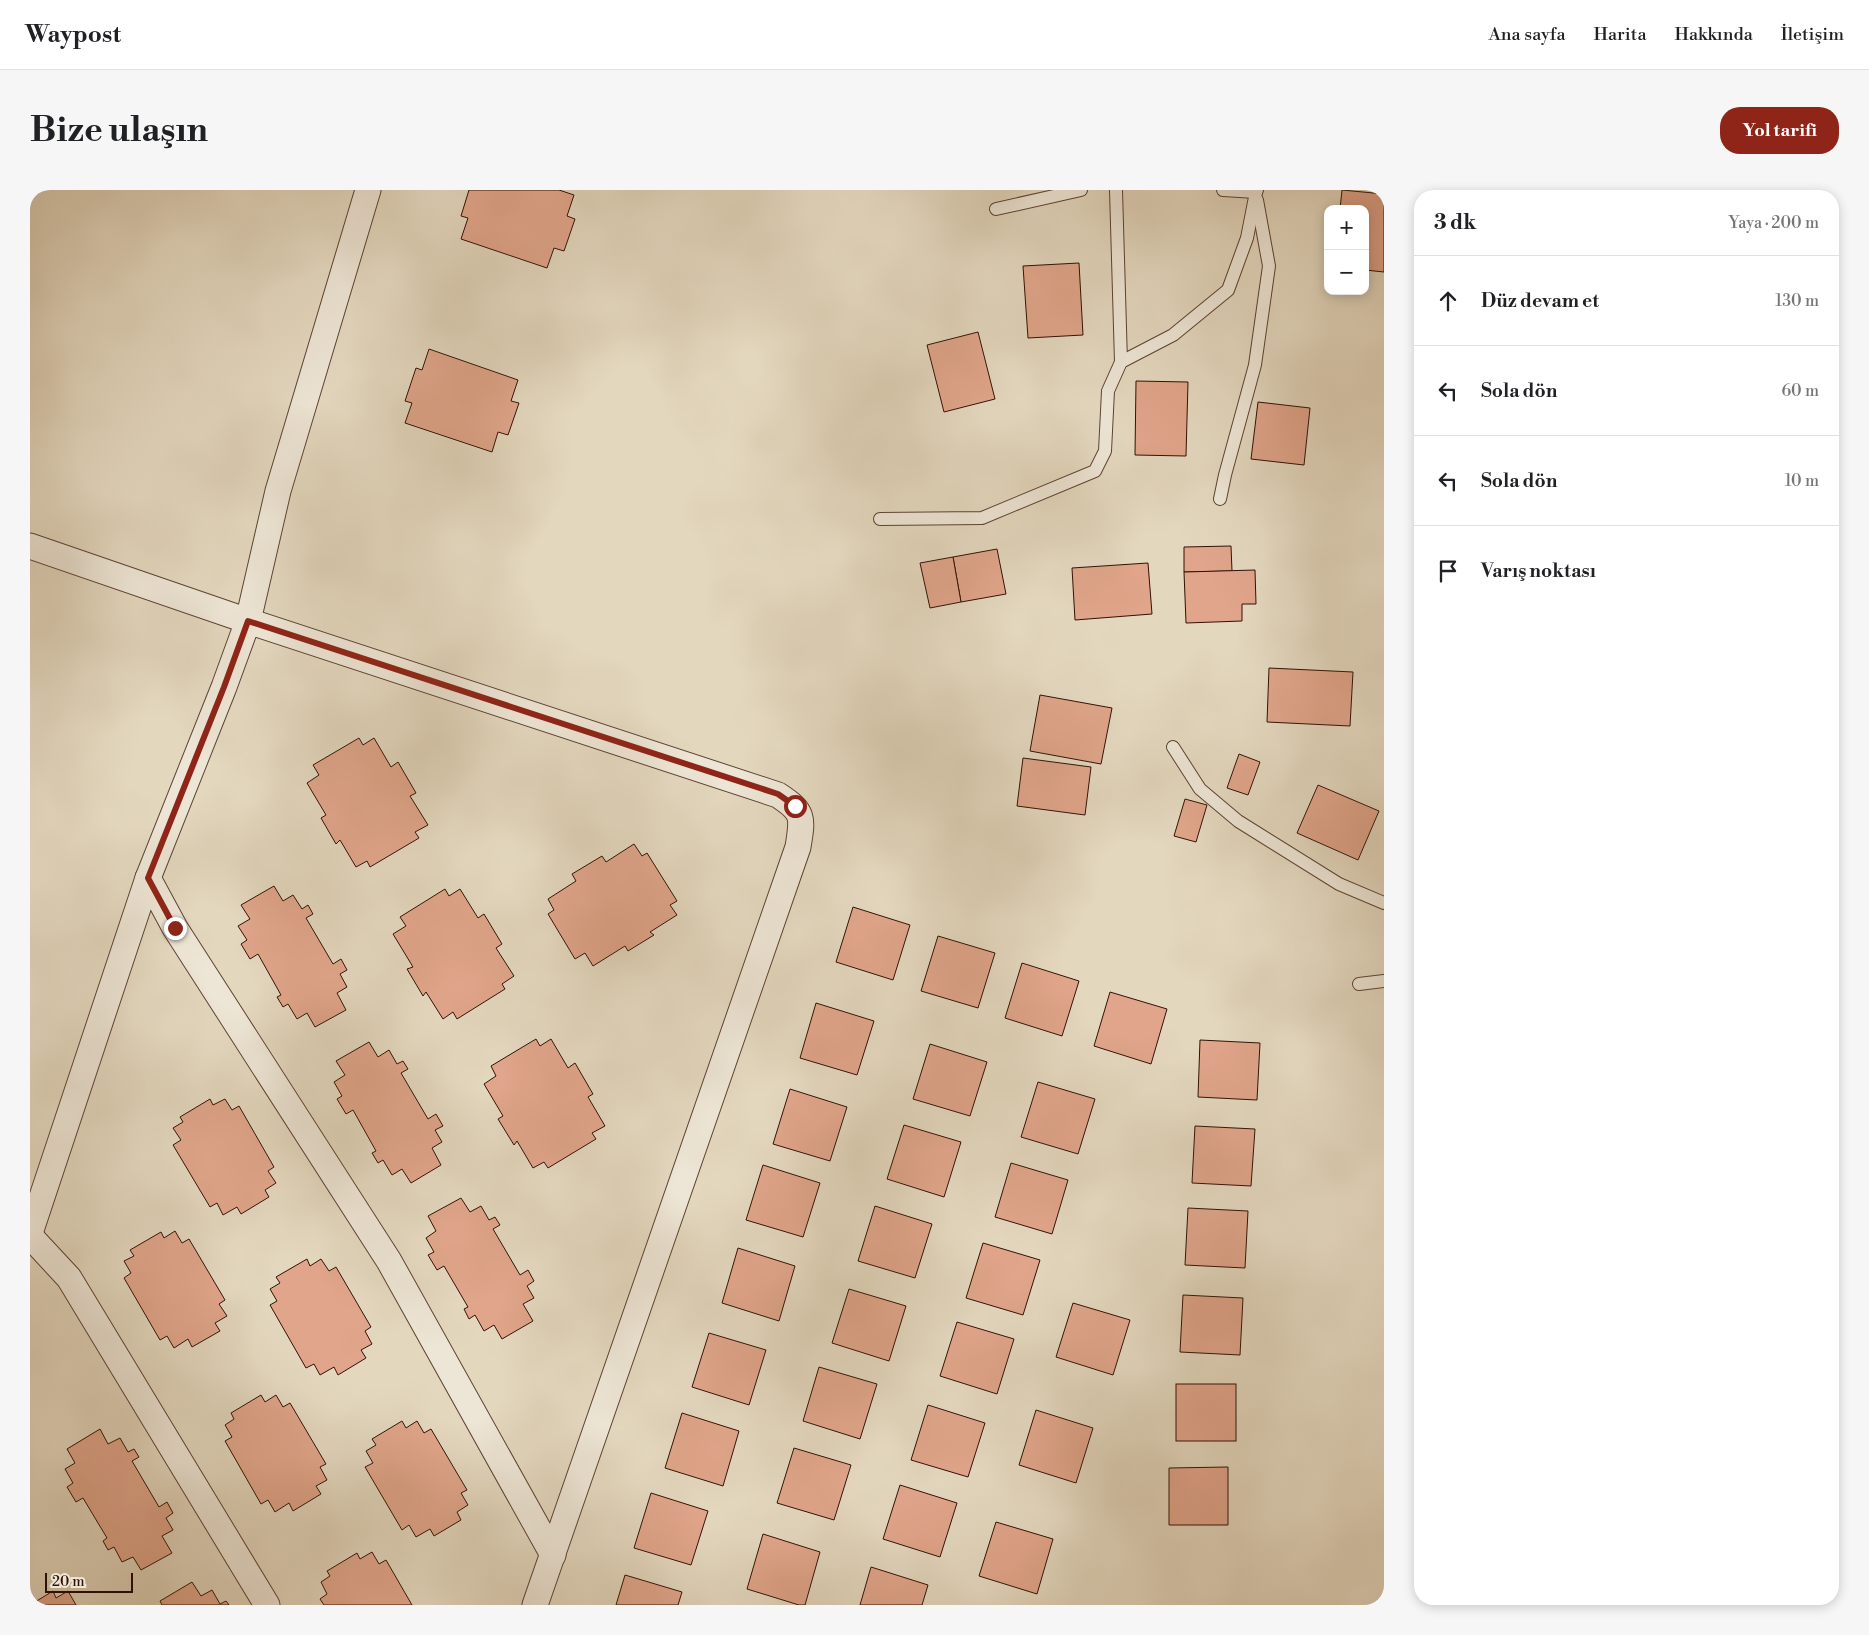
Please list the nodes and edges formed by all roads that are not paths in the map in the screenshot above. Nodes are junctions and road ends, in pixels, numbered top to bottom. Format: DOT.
graph roads {
  1 [pos="368,190"];
  2 [pos="1081,190"];
  3 [pos="1116,190"];
  4 [pos="1223,190"];
  5 [pos="1256,191"];
  6 [pos="996,209"];
  7 [pos="1121,362"];
  8 [pos="1220,499"];
  9 [pos="880,519"];
  10 [pos="30,546"];
  11 [pos="248,621"];
  12 [pos="1173,747"];
  13 [pos="148,878"];
  14 [pos="1384,903"];
  15 [pos="1384,981"];
  16 [pos="1359,984"];
  17 [pos="30,1235"];
  18 [pos="553,1555"];
  19 [pos="267,1605"];
  20 [pos="535,1605"];
  1 -- 11 [label="street"];
  2 -- 6 [label="lane"];
  3 -- 7 [label="lane"];
  4 -- 5 [label="lane"];
  5 -- 7 [label="lane"];
  5 -- 8 [label="lane"];
  7 -- 9 [label="lane"];
  10 -- 11 [label="street"];
  11 -- 13 [label="street"];
  11 -- 18 [label="street"];
  12 -- 14 [label="lane"];
  13 -- 17 [label="street"];
  13 -- 18 [label="street"];
  15 -- 16 [label="lane"];
  17 -- 19 [label="street"];
  18 -- 20 [label="street"];
}
